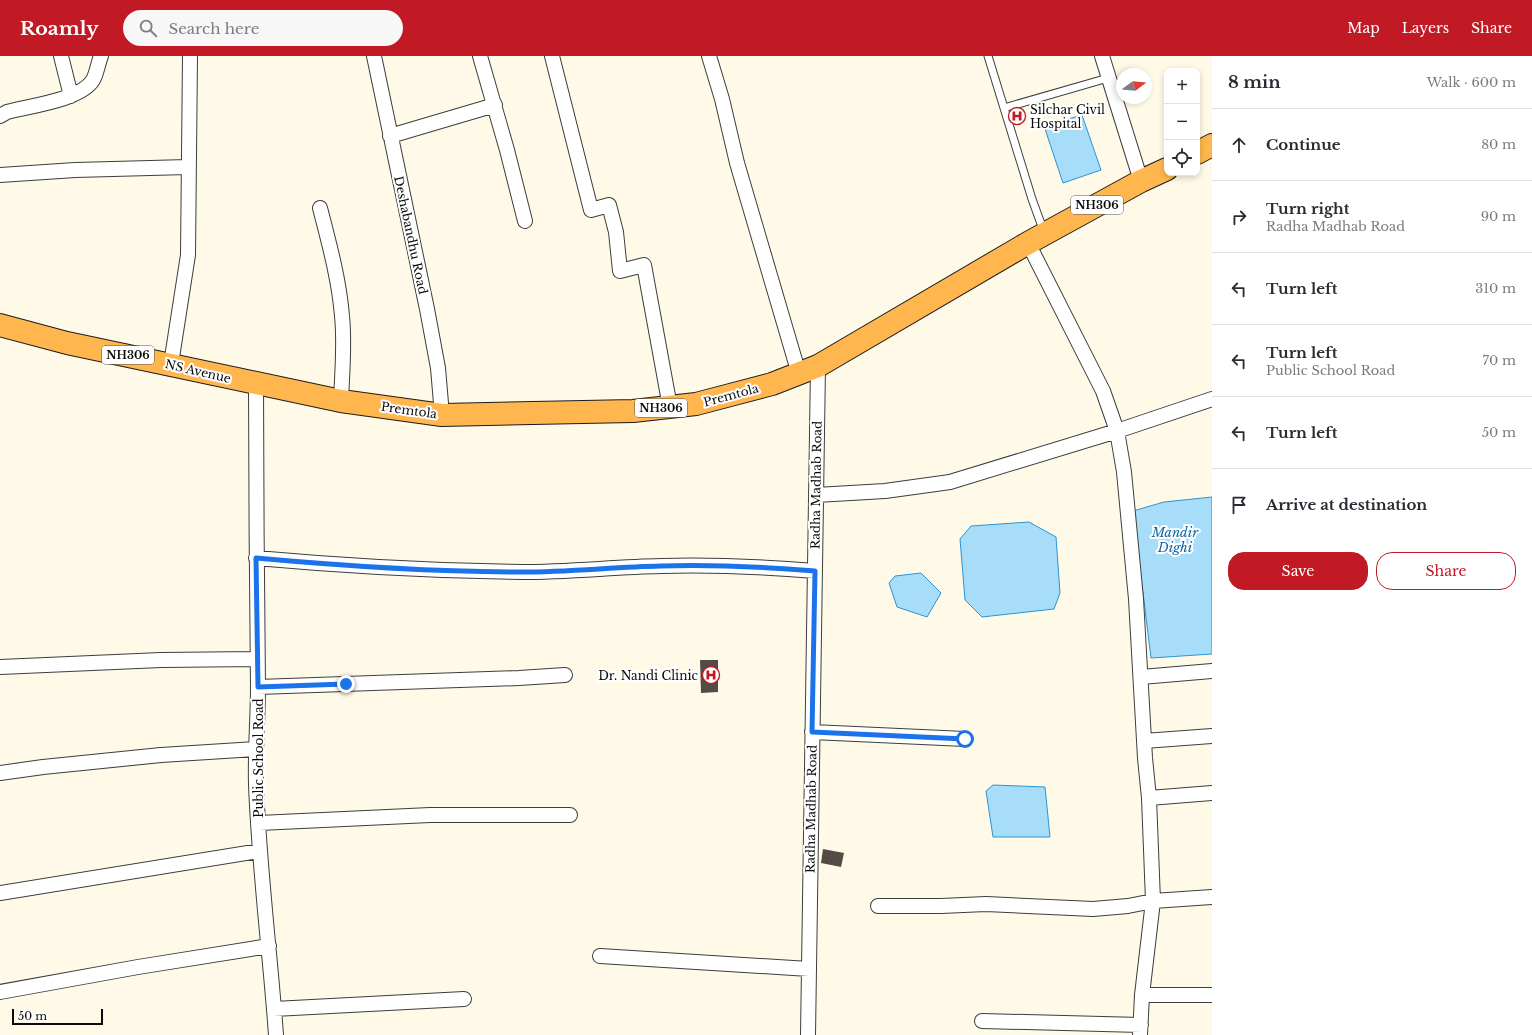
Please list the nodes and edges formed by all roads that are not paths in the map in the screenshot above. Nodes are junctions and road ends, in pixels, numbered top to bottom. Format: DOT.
graph roads {
  1 [pos="101,56"];
  2 [pos="190,56"];
  3 [pos="374,56"];
  4 [pos="480,56"];
  5 [pos="552,56"];
  6 [pos="709,56"];
  7 [pos="988,56"];
  8 [pos="1102,56"];
  9 [pos="62,59"];
  10 [pos="1108,78"];
  11 [pos="70,91"];
  12 [pos="495,106"];
  13 [pos="1004,108"];
  14 [pos="0,116"];
  15 [pos="390,136"];
  16 [pos="1212,145"];
  17 [pos="1200,152"];
  18 [pos="188,167"];
  19 [pos="1164,170"];
  20 [pos="0,175"];
  21 [pos="1141,181"];
  22 [pos="320,208"];
  23 [pos="526,221"];
  24 [pos="1036,239"];
  25 [pos="0,325"];
  26 [pos="170,364"];
  27 [pos="809,370"];
  28 [pos="256,384"];
  29 [pos="1212,399"];
  30 [pos="341,402"];
  31 [pos="670,407"];
  32 [pos="442,414"];
  33 [pos="1117,431"];
  34 [pos="816,495"];
  35 [pos="256,558"];
  36 [pos="815,571"];
  37 [pos="257,659"];
  38 [pos="0,667"];
  39 [pos="1212,672"];
  40 [pos="565,675"];
  41 [pos="1141,677"];
  42 [pos="258,687"];
  43 [pos="812,732"];
  44 [pos="1212,736"];
  45 [pos="965,739"];
  46 [pos="1144,741"];
  47 [pos="256,749"];
  48 [pos="0,773"];
  49 [pos="1212,793"];
  50 [pos="1149,798"];
  51 [pos="570,815"];
  52 [pos="259,823"];
  53 [pos="259,851"];
  54 [pos="0,893"];
  55 [pos="1212,897"];
  56 [pos="1153,901"];
  57 [pos="878,906"];
  58 [pos="269,946"];
  59 [pos="600,956"];
  60 [pos="809,969"];
  61 [pos="0,992"];
  62 [pos="1212,995"];
  63 [pos="1142,996"];
  64 [pos="464,999"];
  65 [pos="274,1009"];
  66 [pos="982,1022"];
  67 [pos="1140,1030"];
  68 [pos="276,1035"];
  69 [pos="808,1035"];
  1 -- 11 [label="street"];
  2 -- 18 [label="street"];
  3 -- 15 [label="street, Deshabandhu Road"];
  4 -- 12 [label="street"];
  5 -- 31 [label="street"];
  6 -- 27 [label="street, Radha Madhab Road"];
  7 -- 13 [label="lane"];
  8 -- 10 [label="street"];
  9 -- 11 [label="street"];
  10 -- 13 [label="lane"];
  10 -- 21 [label="street"];
  11 -- 14 [label="street"];
  12 -- 15 [label="street"];
  12 -- 23 [label="street"];
  13 -- 24 [label="lane"];
  15 -- 32 [label="street, Deshabandhu Road"];
  16 -- 17 [label="highway"];
  18 -- 20 [label="street"];
  18 -- 26 [label="street"];
  19 -- 21 [label="highway, NH306"];
  21 -- 24 [label="highway, NH306"];
  22 -- 30 [label="street"];
  24 -- 27 [label="highway, Premtola / NH306"];
  24 -- 33 [label="street"];
  25 -- 26 [label="highway, NS Avenue / NH306"];
  26 -- 28 [label="highway, NS Avenue / NH306"];
  27 -- 31 [label="highway, Premtola / NH306"];
  27 -- 34 [label="street, Radha Madhab Road"];
  28 -- 30 [label="highway, Premtola / NH306"];
  28 -- 35 [label="street, Public School Road"];
  29 -- 33 [label="street"];
  30 -- 32 [label="highway, Premtola / NH306"];
  31 -- 32 [label="highway, Premtola / NH306"];
  33 -- 34 [label="street"];
  33 -- 41 [label="street"];
  34 -- 36 [label="street, Radha Madhab Road"];
  35 -- 36 [label="street"];
  35 -- 37 [label="street, Public School Road"];
  36 -- 43 [label="street, Radha Madhab Road"];
  37 -- 38 [label="street"];
  37 -- 42 [label="street, Public School Road"];
  39 -- 41 [label="street"];
  40 -- 42 [label="street"];
  41 -- 46 [label="street"];
  42 -- 47 [label="street, Public School Road"];
  43 -- 45 [label="street"];
  43 -- 60 [label="street, Radha Madhab Road"];
  44 -- 46 [label="street"];
  46 -- 50 [label="street"];
  47 -- 48 [label="street"];
  47 -- 52 [label="street, Public School Road"];
  49 -- 50 [label="street"];
  50 -- 56 [label="street"];
  51 -- 52 [label="street"];
  52 -- 53 [label="street, Public School Road"];
  53 -- 54 [label="street"];
  53 -- 58 [label="street, Public School Road"];
  55 -- 56 [label="street"];
  56 -- 57 [label="street"];
  56 -- 63 [label="street"];
  58 -- 61 [label="street"];
  58 -- 65 [label="street, Public School Road"];
  59 -- 60 [label="street"];
  60 -- 69 [label="street, Radha Madhab Road"];
  62 -- 63 [label="street"];
  63 -- 67 [label="street"];
  64 -- 65 [label="street"];
  65 -- 68 [label="street, Public School Road"];
  66 -- 67 [label="street"];
}
